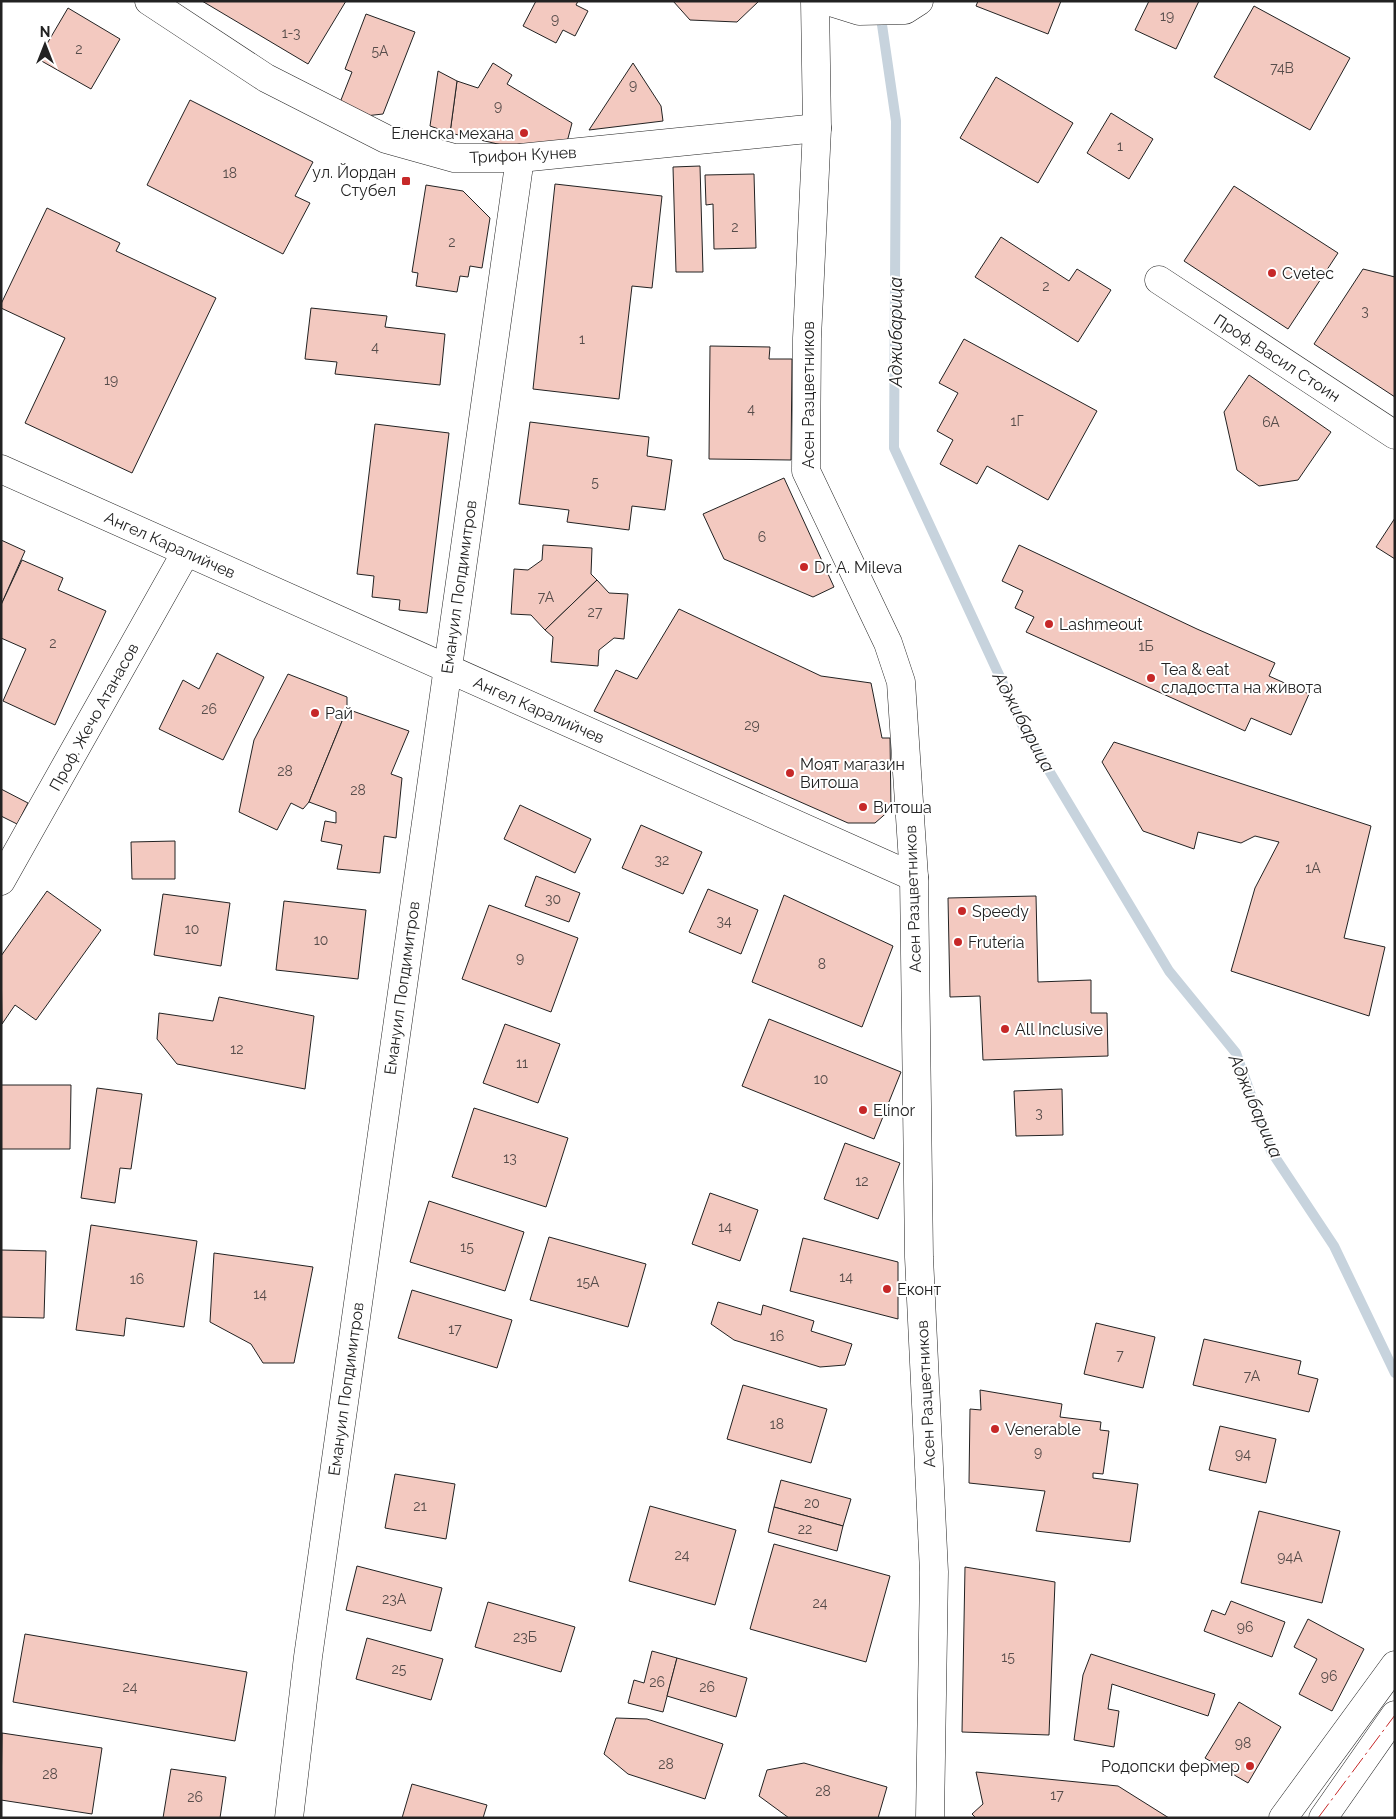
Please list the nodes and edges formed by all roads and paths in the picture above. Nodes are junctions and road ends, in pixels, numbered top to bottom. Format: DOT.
graph roads {
  1 [pos="149,1"];
  2 [pos="815,1"];
  3 [pos="827,1"];
  4 [pos="912,6"];
  5 [pos="817,128"];
  6 [pos="520,158"];
  7 [pos="1159,280"];
  8 [pos="1395,436"];
  9 [pos="1,469"];
  10 [pos="186,552"];
  11 [pos="447,669"];
  12 [pos="914,877"];
  13 [pos="1,881"];
  14 [pos="1395,1665"];
  15 [pos="1395,1715"];
  16 [pos="288,1818"];
  17 [pos="930,1818"];
  18 [pos="1283,1818"];
  19 [pos="1323,1818"];
  1 -- 6 [label="street, Трифон Кунев"];
  2 -- 5 [label="street, Асен Разцветников"];
  3 -- 4 [label="street"];
  5 -- 6 [label="street, Трифон Кунев"];
  5 -- 12 [label="street, Асен Разцветников"];
  6 -- 11 [label="street, Емануил Попдимитров"];
  7 -- 8 [label="street, Проф. Васил Стоин"];
  9 -- 10 [label="street, Ангел Каралийчев"];
  10 -- 11 [label="street, Ангел Каралийчев"];
  10 -- 13 [label="street, Проф. Жечо Атанасов"];
  11 -- 12 [label="street, Ангел Каралийчев"];
  11 -- 16 [label="street, Емануил Попдимитров"];
  12 -- 17 [label="street, Асен Разцветников"];
  14 -- 18 [label="street"];
  15 -- 19 [label="street"];
}
